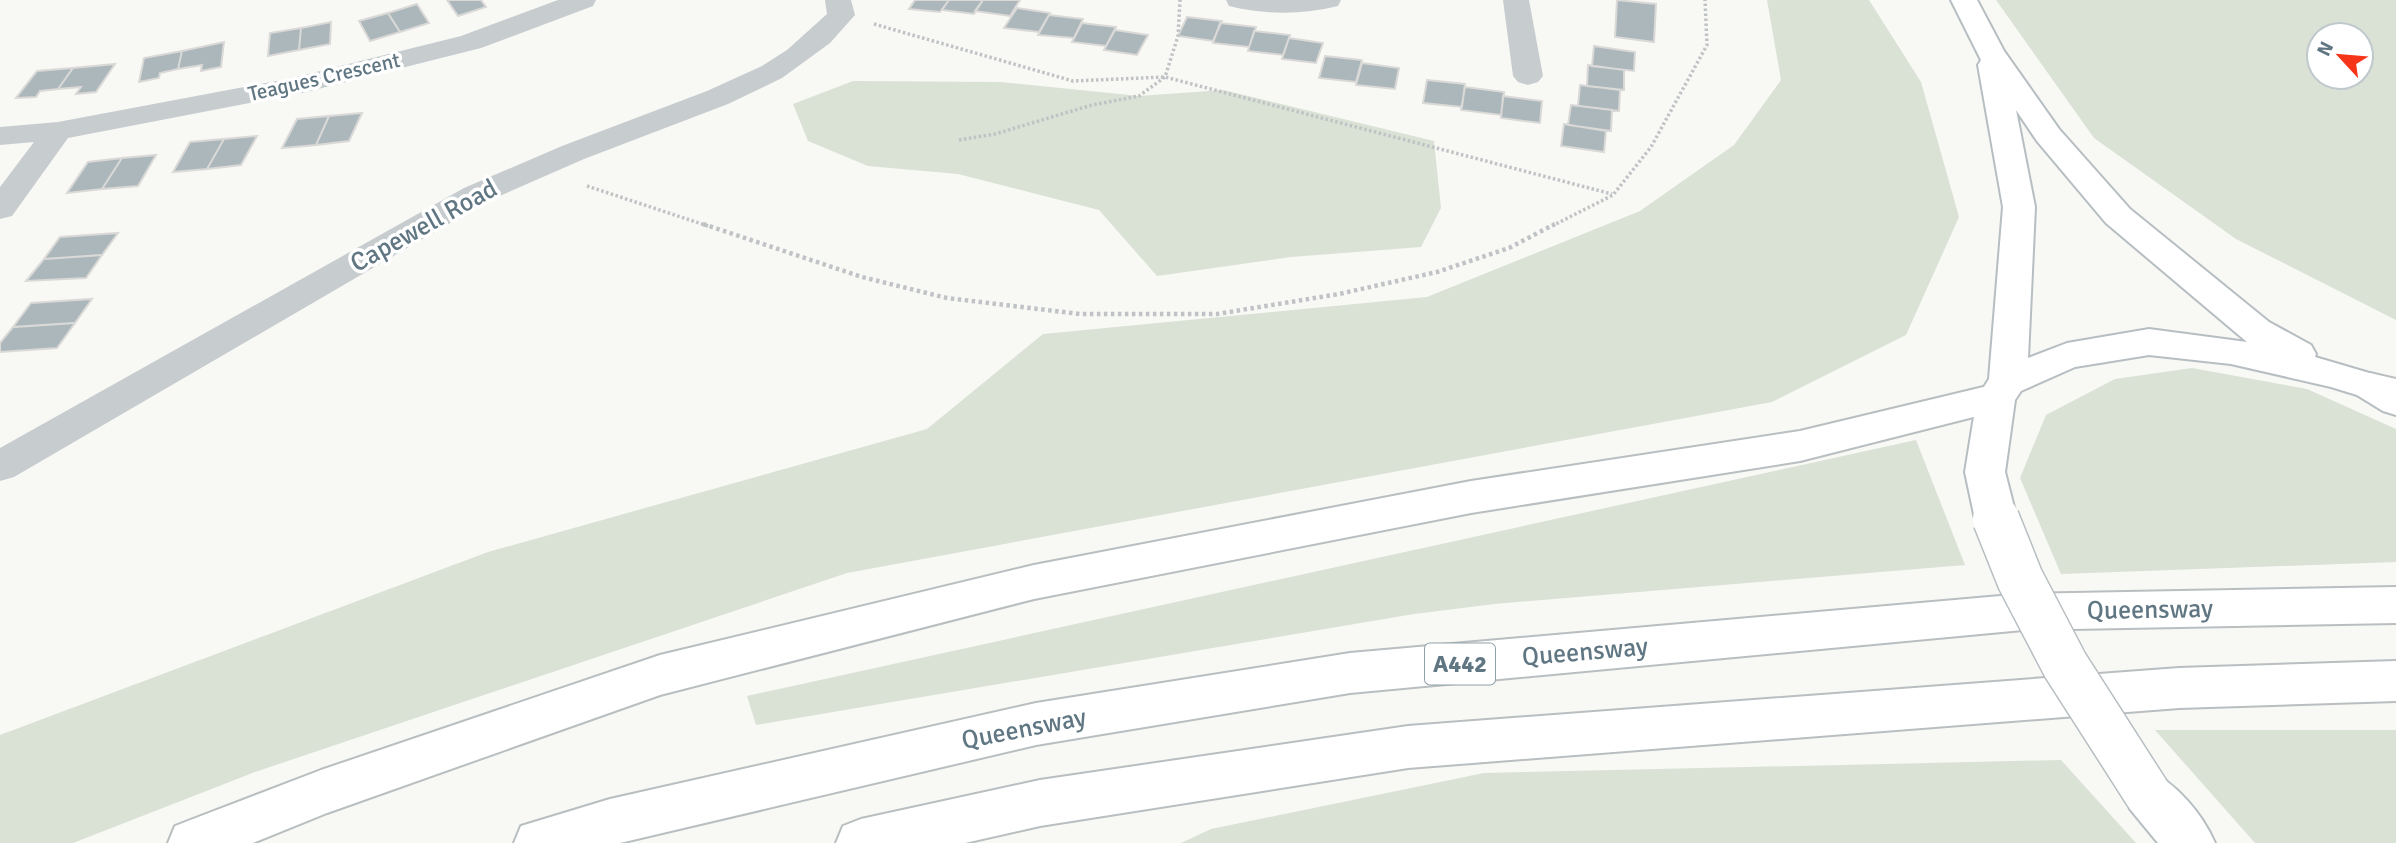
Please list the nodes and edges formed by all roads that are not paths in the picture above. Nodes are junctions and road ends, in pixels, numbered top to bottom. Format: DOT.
graph roads {
  1 [pos="583,0"];
  2 [pos="1238,0"];
  3 [pos="1328,0"];
  4 [pos="1516,0"];
  5 [pos="1964,0"];
  6 [pos="839,8"];
  7 [pos="1990,52"];
  8 [pos="1528,76"];
  9 [pos="58,131"];
  10 [pos="0,136"];
  11 [pos="0,209"];
  12 [pos="2375,388"];
  13 [pos="2002,390"];
  14 [pos="0,466"];
  15 [pos="2396,605"];
  16 [pos="2396,681"];
  17 [pos="193,843"];
  18 [pos="540,843"];
  19 [pos="860,843"];
  20 [pos="2190,843"];
  1 -- 9 [label="street, Teagues Crescent"];
  2 -- 3 [label="street"];
  4 -- 8 [label="street"];
  5 -- 7 [label="main road"];
  6 -- 14 [label="street, Capewell Road"];
  7 -- 12 [label="main road"];
  7 -- 13 [label="main road"];
  9 -- 10 [label="street, Teagues Crescent"];
  9 -- 11 [label="street"];
  12 -- 13 [label="main road"];
  13 -- 17 [label="main road"];
  13 -- 20 [label="main road, bridge"];
  15 -- 18 [label="main road, Queensway / A442"];
  16 -- 19 [label="main road"];
}
